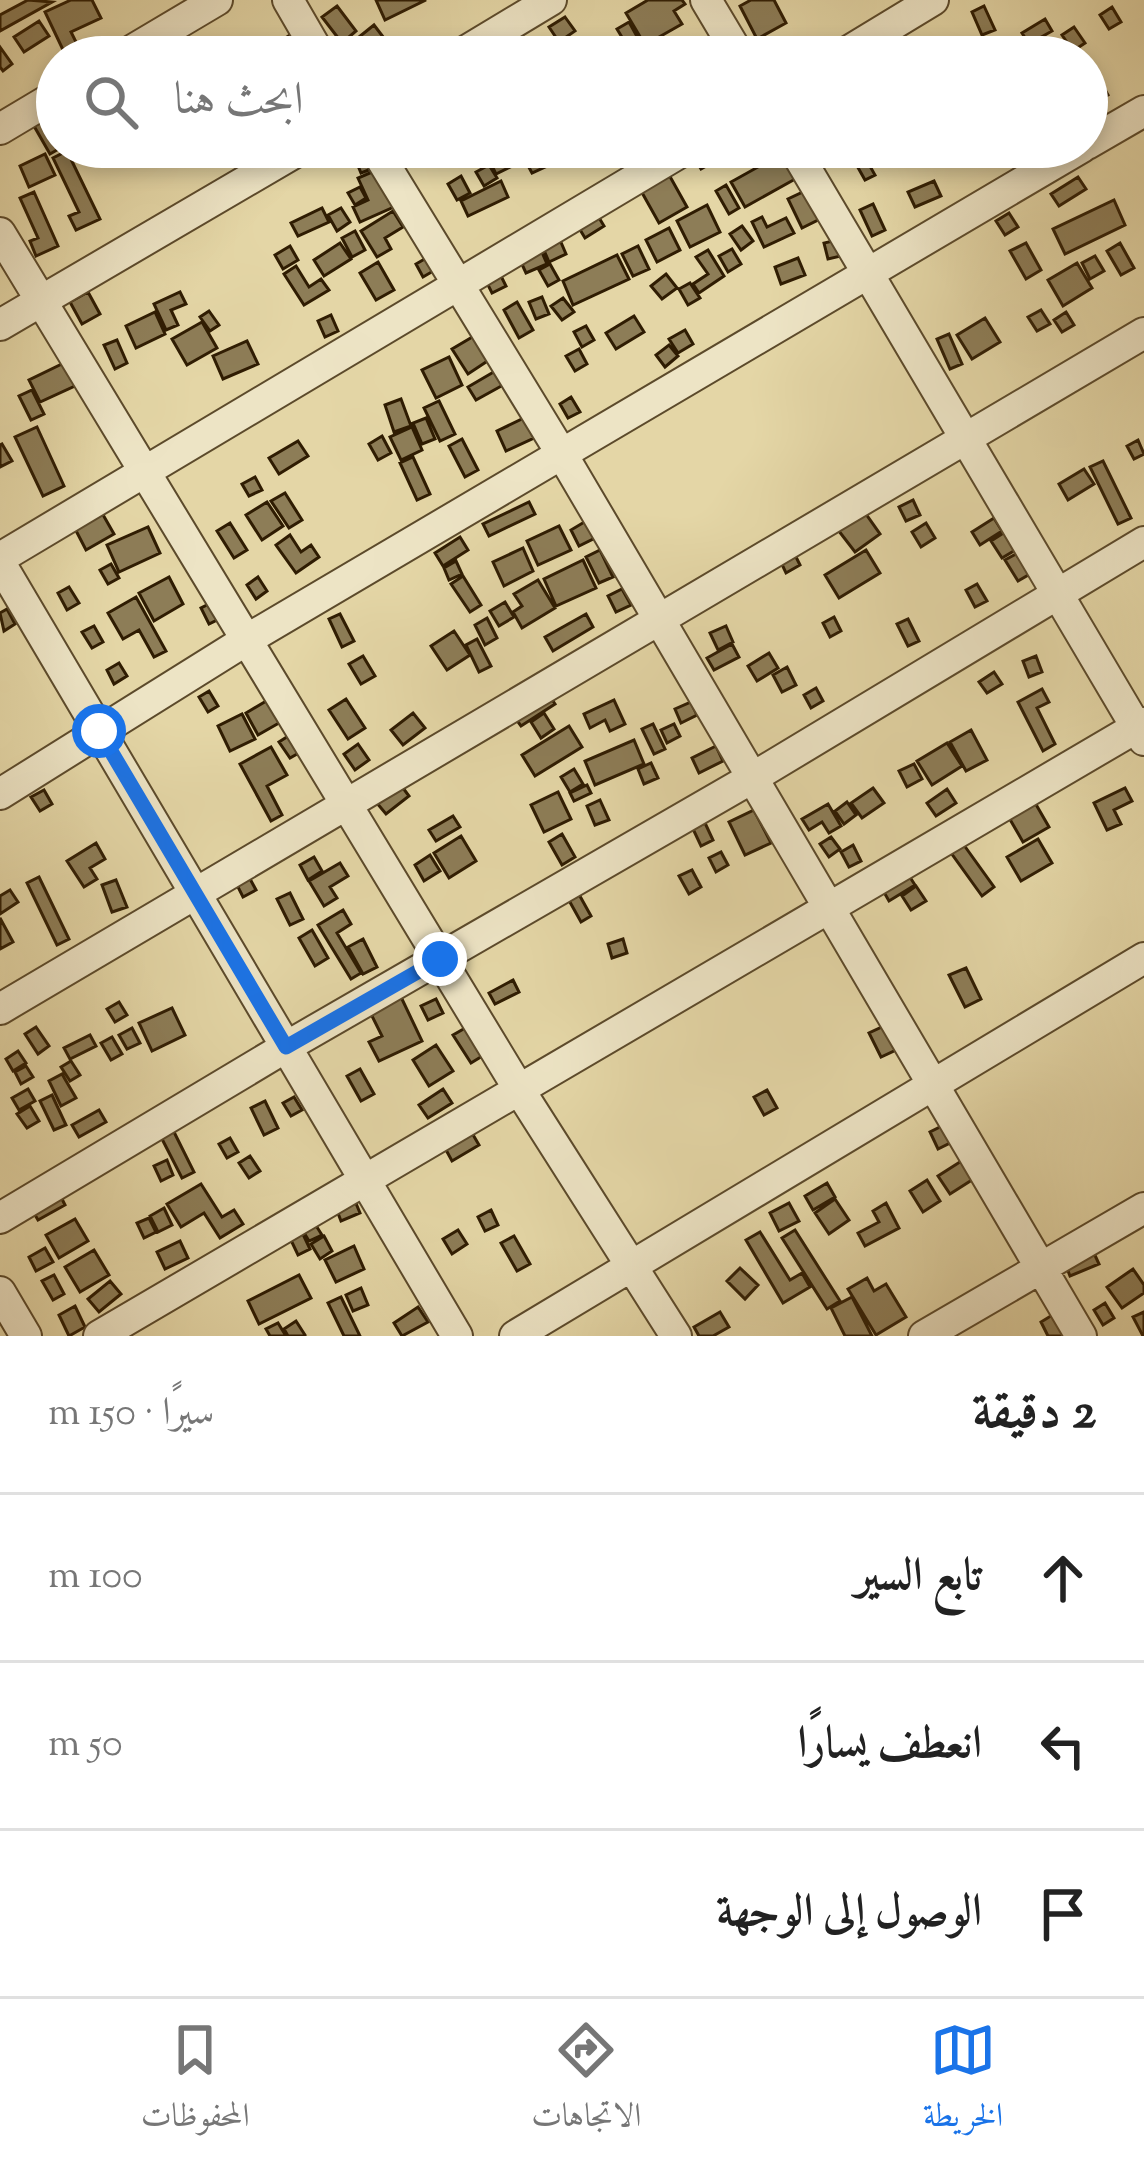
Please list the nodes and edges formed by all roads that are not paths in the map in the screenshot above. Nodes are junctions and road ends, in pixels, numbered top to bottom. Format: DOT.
graph roads {
  1 [pos="217,0"];
  2 [pos="288,0"];
  3 [pos="551,0"];
  4 [pos="706,0"];
  5 [pos="933,0"];
  6 [pos="156,36"];
  7 [pos="309,36"];
  8 [pos="491,36"];
  9 [pos="727,36"];
  10 [pos="874,36"];
  11 [pos="36,108"];
  12 [pos="1144,111"];
  13 [pos="0,129"];
  14 [pos="1108,132"];
  15 [pos="268,168"];
  16 [pos="387,168"];
  17 [pos="654,168"];
  18 [pos="805,168"];
  19 [pos="1046,168"];
  20 [pos="0,233"];
  21 [pos="866,272"];
  22 [pos="457,285"];
  23 [pos="42,299"];
  24 [pos="0,325"];
  25 [pos="1144,333"];
  26 [pos="963,439"];
  27 [pos="563,456"];
  28 [pos="146,468"];
  29 [pos="1144,542"];
  30 [pos="0,561"];
  31 [pos="1058,593"];
  32 [pos="657,618"];
  33 [pos="248,639"];
  34 [pos="1142,730"];
  35 [pos="99,731"];
  36 [pos="752,778"];
  37 [pos="0,794"];
  38 [pos="347,805"];
  39 [pos="197,894"];
  40 [pos="830,908"];
  41 [pos="1144,958"];
  42 [pos="440,959"];
  43 [pos="0,1009"];
  44 [pos="286,1047"];
  45 [pos="933,1085"];
  46 [pos="520,1091"];
  47 [pos="364,1181"];
  48 [pos="0,1218"];
  49 [pos="1139,1223"];
  50 [pos="633,1266"];
  51 [pos="1040,1266"];
  52 [pos="0,1292"];
  53 [pos="26,1336"];
  54 [pos="99,1336"];
  55 [pos="457,1336"];
  56 [pos="515,1336"];
  57 [pos="676,1336"];
  58 [pos="924,1336"];
  59 [pos="1082,1336"];
  1 -- 6 [label="street"];
  2 -- 7 [label="street"];
  3 -- 8 [label="street"];
  4 -- 9 [label="street"];
  5 -- 10 [label="street"];
  11 -- 13 [label="street"];
  12 -- 14 [label="street"];
  15 -- 23 [label="street"];
  16 -- 22 [label="street"];
  17 -- 22 [label="street"];
  18 -- 21 [label="street"];
  19 -- 21 [label="street"];
  20 -- 23 [label="street"];
  21 -- 26 [label="street"];
  21 -- 27 [label="street"];
  22 -- 27 [label="street"];
  22 -- 28 [label="street"];
  23 -- 24 [label="street"];
  23 -- 28 [label="street"];
  25 -- 26 [label="street"];
  26 -- 31 [label="street"];
  26 -- 32 [label="street"];
  27 -- 32 [label="street"];
  27 -- 33 [label="street"];
  28 -- 30 [label="street"];
  28 -- 33 [label="street"];
  29 -- 31 [label="street"];
  30 -- 35 [label="street"];
  31 -- 34 [label="street"];
  31 -- 36 [label="street"];
  32 -- 36 [label="street"];
  32 -- 38 [label="street"];
  33 -- 35 [label="street"];
  33 -- 38 [label="street"];
  34 -- 40 [label="street"];
  35 -- 37 [label="street"];
  35 -- 39 [label="street"];
  36 -- 40 [label="street"];
  36 -- 42 [label="street"];
  38 -- 39 [label="street"];
  38 -- 42 [label="street"];
  39 -- 43 [label="street"];
  39 -- 44 [label="street"];
  40 -- 45 [label="street"];
  40 -- 46 [label="street"];
  41 -- 45 [label="street"];
  42 -- 44 [label="street"];
  42 -- 46 [label="street"];
  44 -- 47 [label="street"];
  44 -- 48 [label="street"];
  45 -- 50 [label="street"];
  45 -- 51 [label="street"];
  46 -- 47 [label="street"];
  46 -- 50 [label="street"];
  47 -- 54 [label="street"];
  47 -- 55 [label="street"];
  49 -- 51 [label="street"];
  50 -- 56 [label="street"];
  50 -- 57 [label="street"];
  51 -- 58 [label="street"];
  51 -- 59 [label="street"];
  52 -- 53 [label="street"];
}
